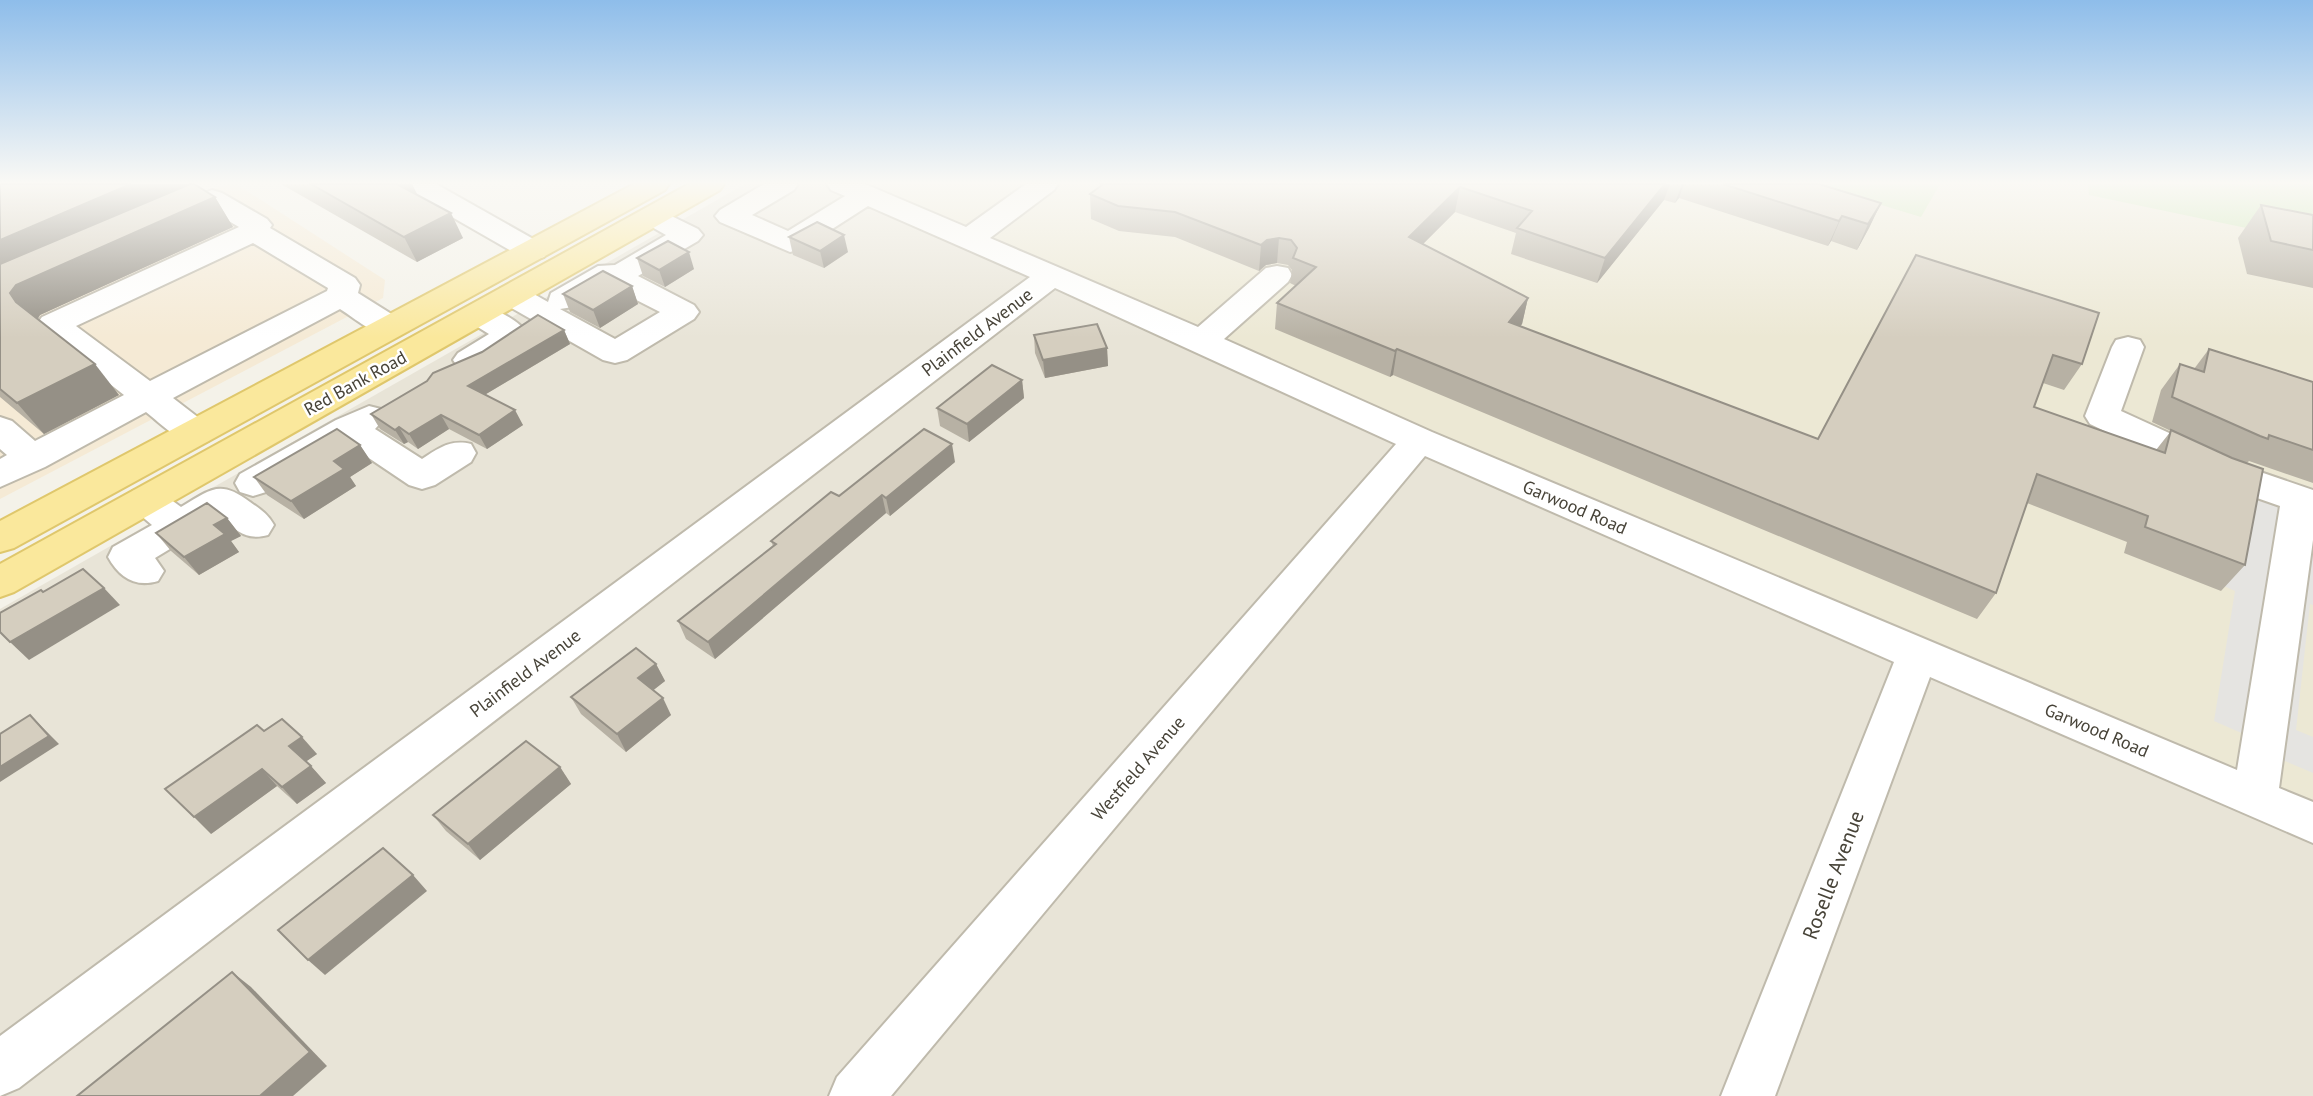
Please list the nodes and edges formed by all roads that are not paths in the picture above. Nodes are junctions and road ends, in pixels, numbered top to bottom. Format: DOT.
graph roads {
  1 [pos="245,235"];
  2 [pos="261,235"];
  3 [pos="505,235"];
  4 [pos="575,235"];
  5 [pos="604,235"];
  6 [pos="645,235"];
  7 [pos="688,235"];
  8 [pos="773,235"];
  9 [pos="800,235"];
  10 [pos="960,235"];
  11 [pos="533,251"];
  12 [pos="647,258"];
  13 [pos="1277,275"];
  14 [pos="615,276"];
  15 [pos="1050,277"];
  16 [pos="512,295"];
  17 [pos="341,296"];
  18 [pos="479,314"];
  19 [pos="528,324"];
  20 [pos="390,327"];
  21 [pos="1202,341"];
  22 [pos="2127,346"];
  23 [pos="460,366"];
  24 [pos="336,394"];
  25 [pos="149,396"];
  26 [pos="401,398"];
  27 [pos="359,423"];
  28 [pos="0,429"];
  29 [pos="196,433"];
  30 [pos="1419,440"];
  31 [pos="458,453"];
  32 [pos="32,458"];
  33 [pos="0,474"];
  34 [pos="253,483"];
  35 [pos="146,500"];
  36 [pos="256,525"];
  37 [pos="180,526"];
  38 [pos="2,534"];
  39 [pos="144,571"];
  40 [pos="0,582"];
  41 [pos="1918,654"];
  42 [pos="2255,798"];
  43 [pos="2313,823"];
  44 [pos="0,1069"];
  45 [pos="856,1096"];
  46 [pos="1748,1096"];
  1 -- 25 [label="street"];
  2 -- 17 [label="street"];
  3 -- 11 [label="street"];
  4 -- 11 [label="main road, Red Bank Road"];
  5 -- 16 [label="main road, Red Bank Road"];
  6 -- 12 [label="street"];
  7 -- 12 [label="street"];
  8 -- 9 [label="street"];
  10 -- 15 [label="street, Garwood Road"];
  11 -- 20 [label="main road, Red Bank Road"];
  12 -- 14 [label="street"];
  13 -- 21 [label="street"];
  14 -- 19 [label="street"];
  14 -- 19 [label="street"];
  15 -- 21 [label="street, Garwood Road"];
  15 -- 44 [label="street, Plainfield Avenue"];
  16 -- 18 [label="main road, Red Bank Road"];
  16 -- 19 [label="street"];
  17 -- 20 [label="street"];
  17 -- 25 [label="street"];
  18 -- 19 [label="street"];
  18 -- 24 [label="main road, Red Bank Road"];
  19 -- 23 [label="street"];
  20 -- 29 [label="main road, Red Bank Road"];
  21 -- 30 [label="street, Garwood Road"];
  22 -- 42 [label="street"];
  24 -- 27 [label="street"];
  24 -- 35 [label="main road, Red Bank Road"];
  25 -- 29 [label="street"];
  25 -- 32 [label="street"];
  26 -- 27 [label="street"];
  27 -- 31 [label="street"];
  27 -- 34 [label="street"];
  28 -- 32 [label="street"];
  29 -- 38 [label="main road, Red Bank Road"];
  30 -- 41 [label="street, Garwood Road"];
  30 -- 45 [label="street, Westfield Avenue"];
  32 -- 33 [label="street"];
  35 -- 37 [label="street"];
  35 -- 40 [label="main road, Red Bank Road"];
  36 -- 37 [label="street"];
  37 -- 39 [label="street"];
  41 -- 42 [label="street, Garwood Road"];
  41 -- 46 [label="street, Roselle Avenue"];
  42 -- 43 [label="street, Garwood Road"];
}
